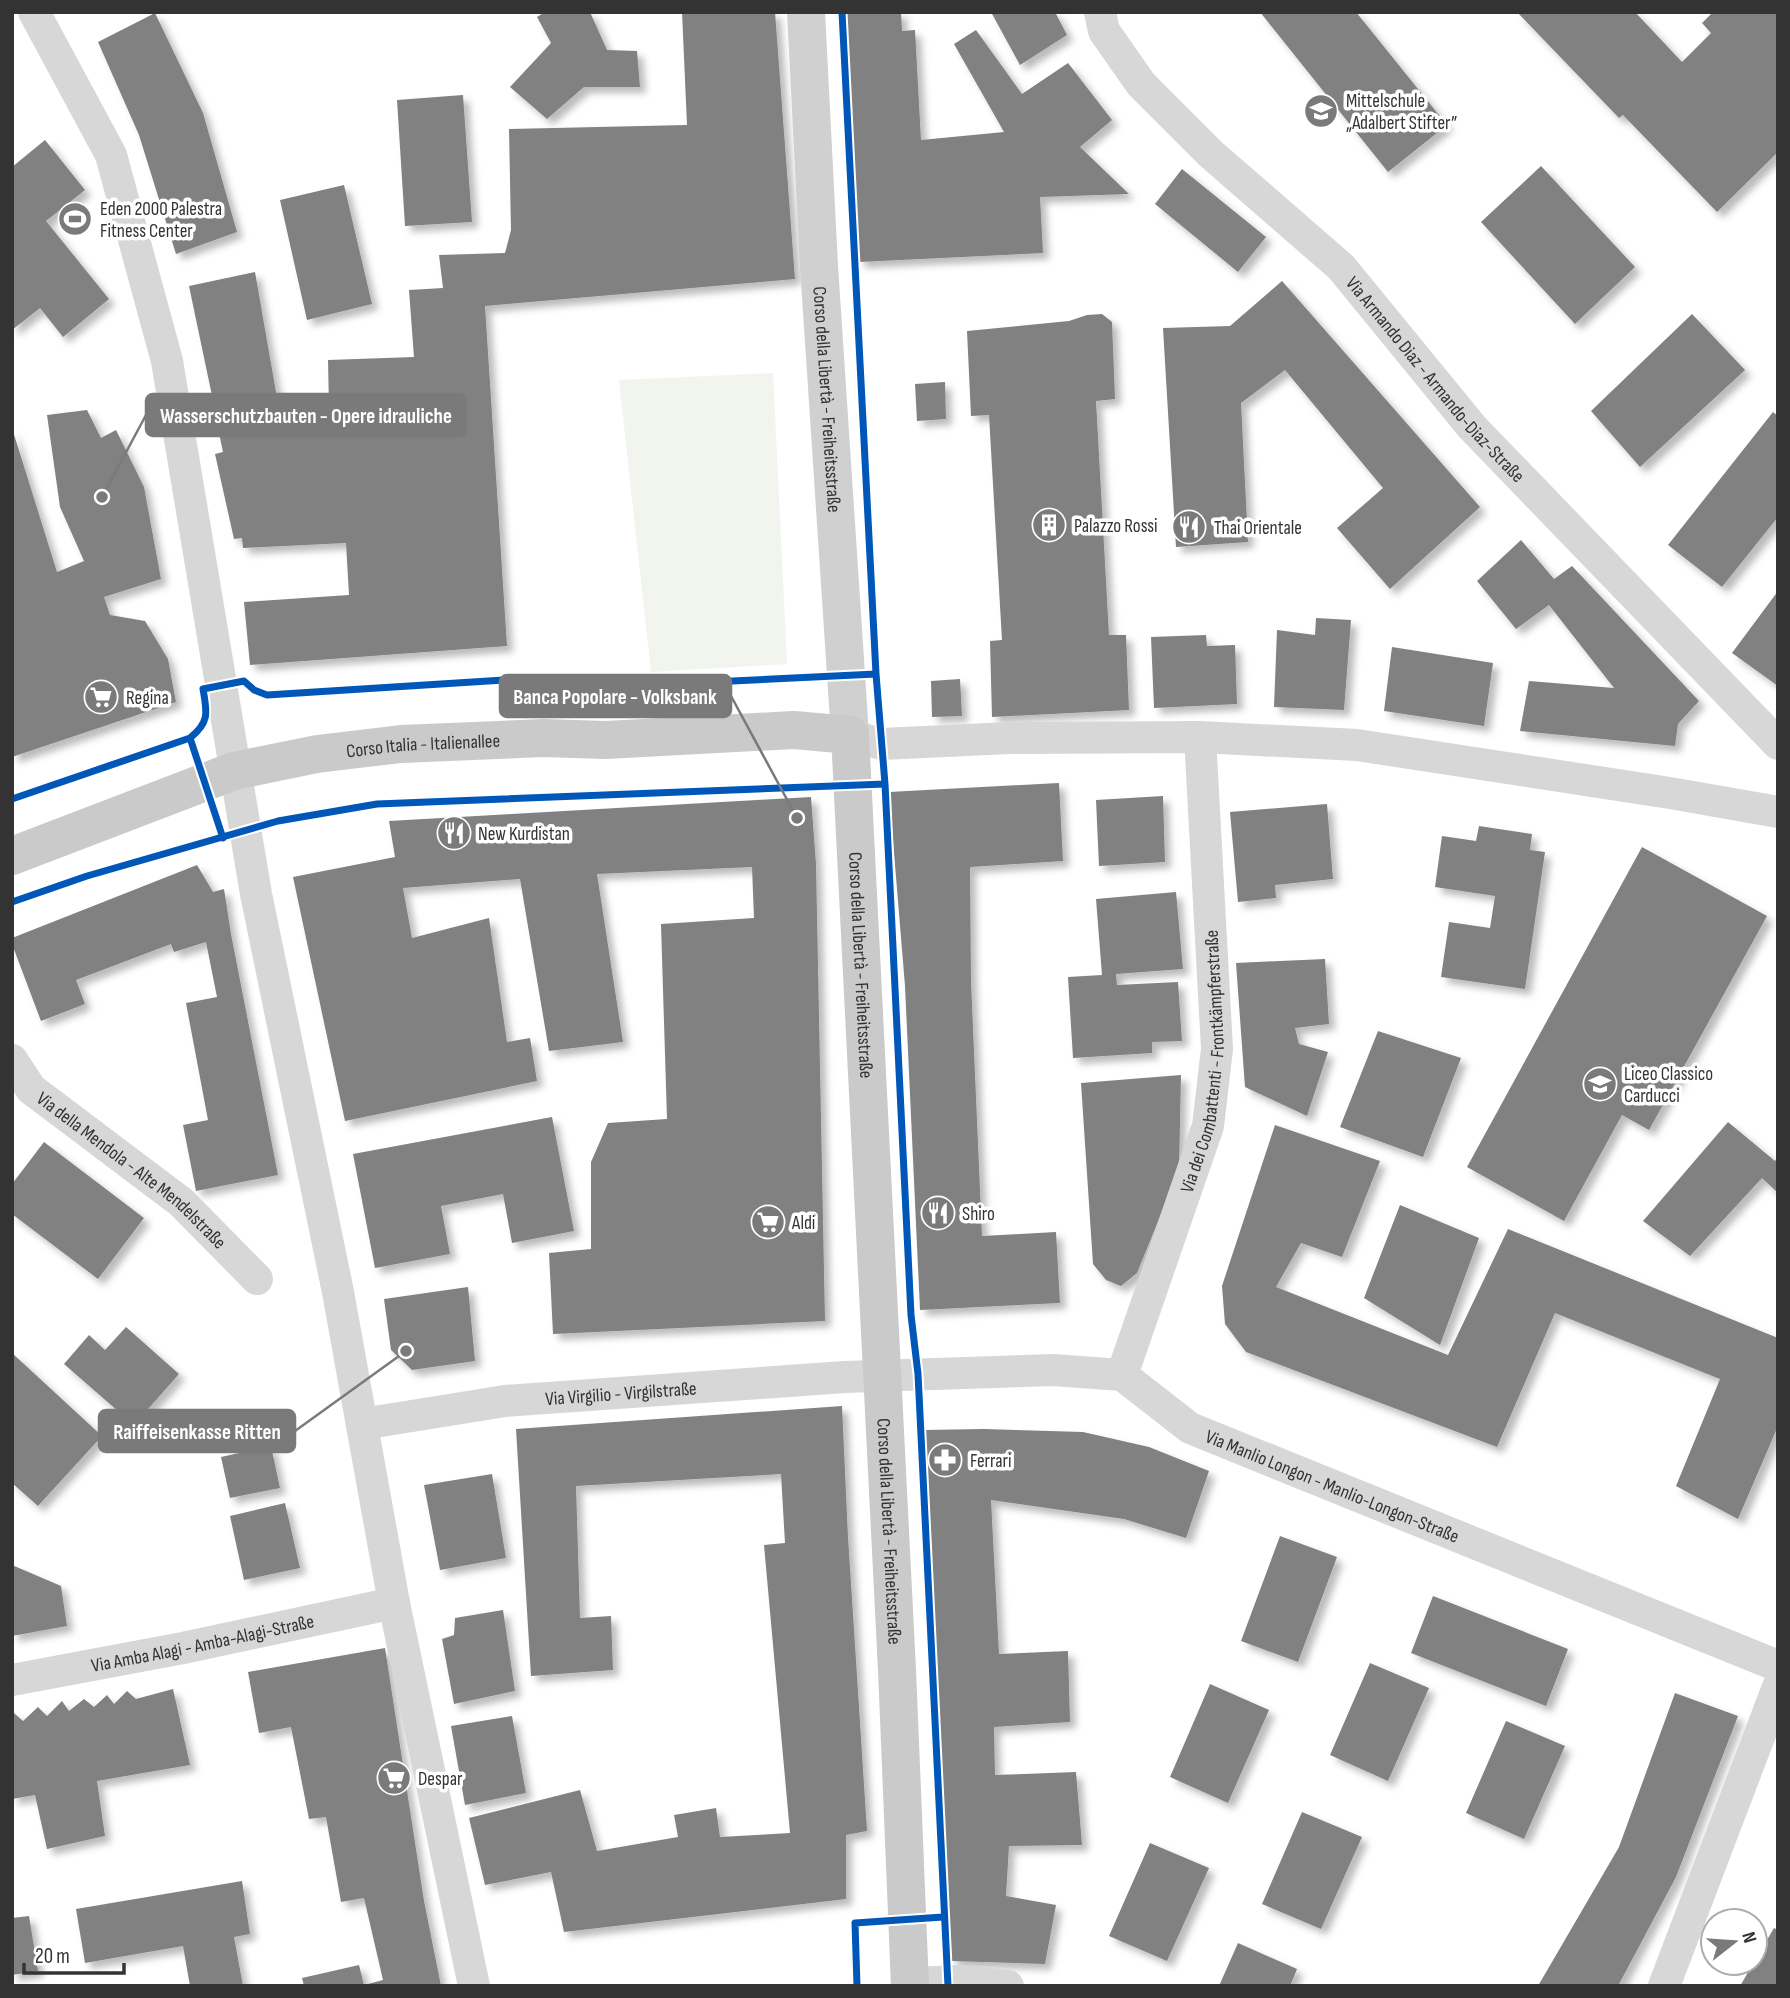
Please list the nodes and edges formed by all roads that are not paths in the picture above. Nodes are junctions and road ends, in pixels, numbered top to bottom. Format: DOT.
graph roads {
  1 [pos="34,12"];
  2 [pos="806,12"];
  3 [pos="1100,12"];
  4 [pos="850,735"];
  5 [pos="1200,737"];
  6 [pos="1778,744"];
  7 [pos="234,771"];
  8 [pos="1778,812"];
  9 [pos="12,856"];
  10 [pos="12,1060"];
  11 [pos="257,1279"];
  12 [pos="1122,1375"];
  13 [pos="882,1376"];
  14 [pos="362,1424"];
  15 [pos="394,1603"];
  16 [pos="1778,1666"];
  17 [pos="12,1679"];
  18 [pos="1778,1687"];
  19 [pos="910,1984"];
  20 [pos="474,1986"];
  21 [pos="1008,1986"];
  22 [pos="1664,1986"];
  1 -- 7 [label="street"];
  2 -- 4 [label="main road, Corso della Libertà - Freiheitsstraße"];
  3 -- 6 [label="street, Via Armando Diaz - Armando-Diaz-Straße"];
  4 -- 5 [label="street"];
  4 -- 7 [label="main road, Corso Italia - Italienallee"];
  4 -- 13 [label="main road, Corso della Libertà - Freiheitsstraße"];
  5 -- 8 [label="street"];
  5 -- 12 [label="street, Via dei Combattenti - Frontkämpferstraße"];
  7 -- 9 [label="main road, Corso Italia - Italienallee"];
  7 -- 14 [label="street"];
  10 -- 11 [label="street, Via della Mendola - Alte Mendelstraße"];
  12 -- 13 [label="street"];
  12 -- 16 [label="street, Via Manlio Longon - Manlio-Longon-Straße"];
  13 -- 14 [label="street, Via Virgilio - Virgilstraße"];
  13 -- 19 [label="main road, Corso della Libertà - Freiheitsstraße"];
  14 -- 15 [label="street"];
  15 -- 17 [label="street, Via Amba Alagi - Amba-Alagi-Straße"];
  15 -- 20 [label="street"];
  18 -- 22 [label="street"];
  19 -- 21 [label="street"];
}
